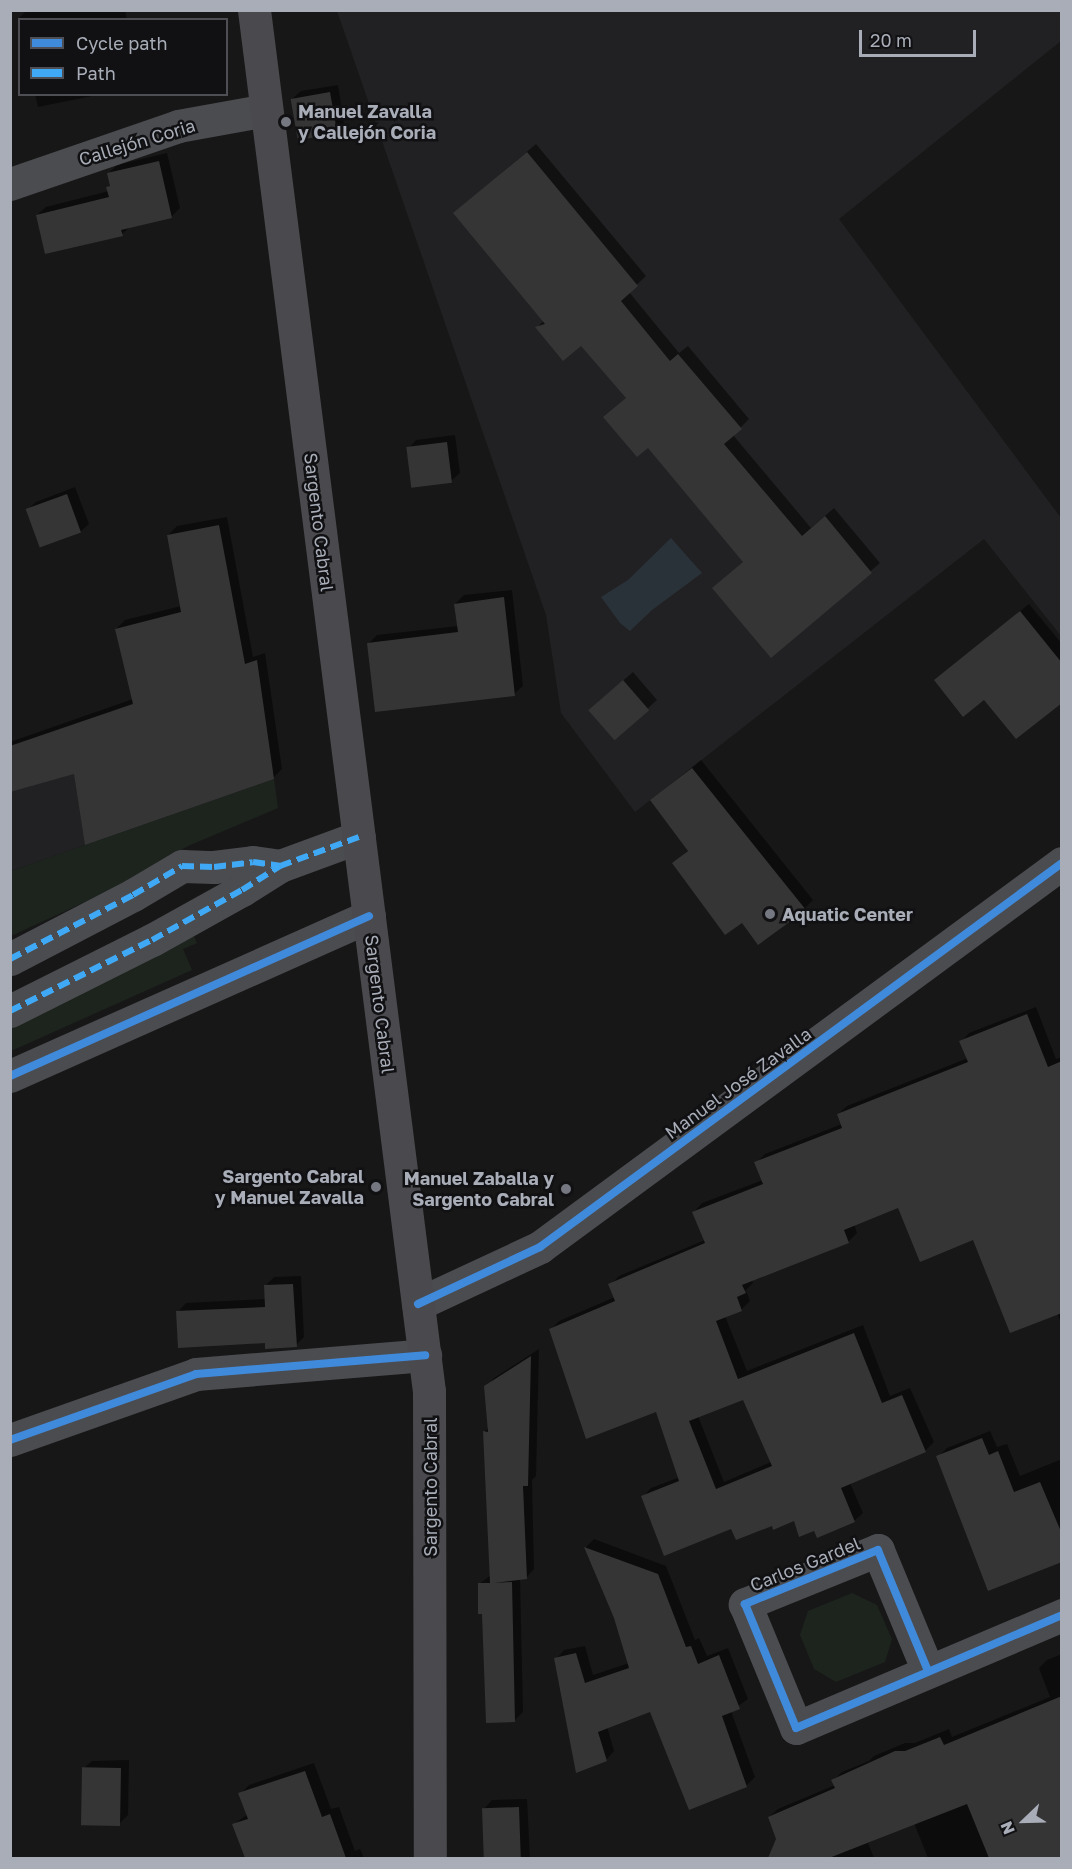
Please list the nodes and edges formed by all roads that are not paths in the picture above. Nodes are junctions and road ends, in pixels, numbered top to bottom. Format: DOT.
graph roads {
  1 [pos="254,10"];
  2 [pos="266,110"];
  3 [pos="10,184"];
  4 [pos="359,837"];
  5 [pos="1062,863"];
  6 [pos="280,866"];
  7 [pos="369,916"];
  8 [pos="10,959"];
  9 [pos="10,1011"];
  10 [pos="10,1076"];
  11 [pos="418,1304"];
  12 [pos="424,1355"];
  13 [pos="10,1440"];
  14 [pos="1062,1615"];
  15 [pos="928,1671"];
  16 [pos="430,1858"];
  1 -- 2 [label="main road, Sargento Cabral"];
  2 -- 3 [label="street, Callejón Coria"];
  2 -- 4 [label="main road, Sargento Cabral"];
  4 -- 6 [label="street"];
  4 -- 7 [label="main road, Sargento Cabral"];
  5 -- 11 [label="street, Manuel José Zavalla"];
  6 -- 8 [label="street"];
  6 -- 9 [label="street"];
  7 -- 10 [label="street"];
  7 -- 11 [label="main road, Sargento Cabral"];
  11 -- 12 [label="main road, Sargento Cabral"];
  12 -- 13 [label="street"];
  12 -- 16 [label="main road, Sargento Cabral"];
  14 -- 15 [label="street, Carlos Gardel"];
  15 -- 15 [label="street, Carlos Gardel"];
}
